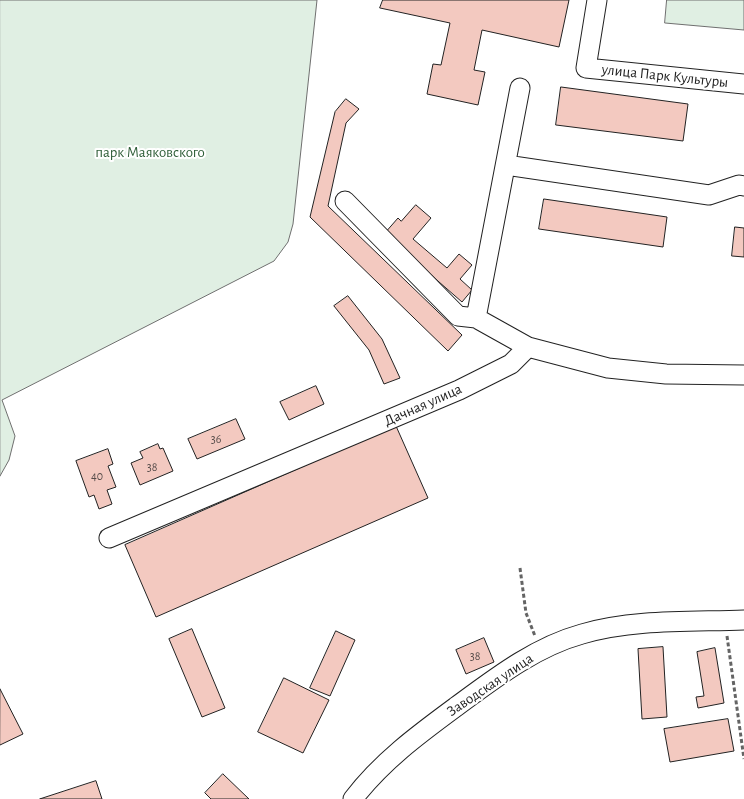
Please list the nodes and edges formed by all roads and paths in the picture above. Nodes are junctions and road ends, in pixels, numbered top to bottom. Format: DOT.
graph roads {
  1 [pos="596,0"];
  2 [pos="744,84"];
  3 [pos="520,88"];
  4 [pos="506,166"];
  5 [pos="744,186"];
  6 [pos="345,200"];
  7 [pos="476,318"];
  8 [pos="528,347"];
  9 [pos="744,375"];
  10 [pos="109,538"];
  11 [pos="520,568"];
  12 [pos="725,620"];
  13 [pos="744,620"];
  14 [pos="543,650"];
  15 [pos="744,759"];
  16 [pos="353,799"];
  1 -- 2 [label="street, улица Парк Культуры"];
  3 -- 4 [label="street"];
  4 -- 5 [label="street"];
  4 -- 7 [label="street"];
  6 -- 7 [label="street"];
  7 -- 8 [label="street"];
  8 -- 9 [label="street"];
  8 -- 10 [label="street, Дачная улица"];
  11 -- 14 [label="path"];
  12 -- 13 [label="street, Заводская улица"];
  12 -- 14 [label="street, Заводская улица"];
  12 -- 15 [label="path"];
  14 -- 16 [label="street, Заводская улица"];
}
